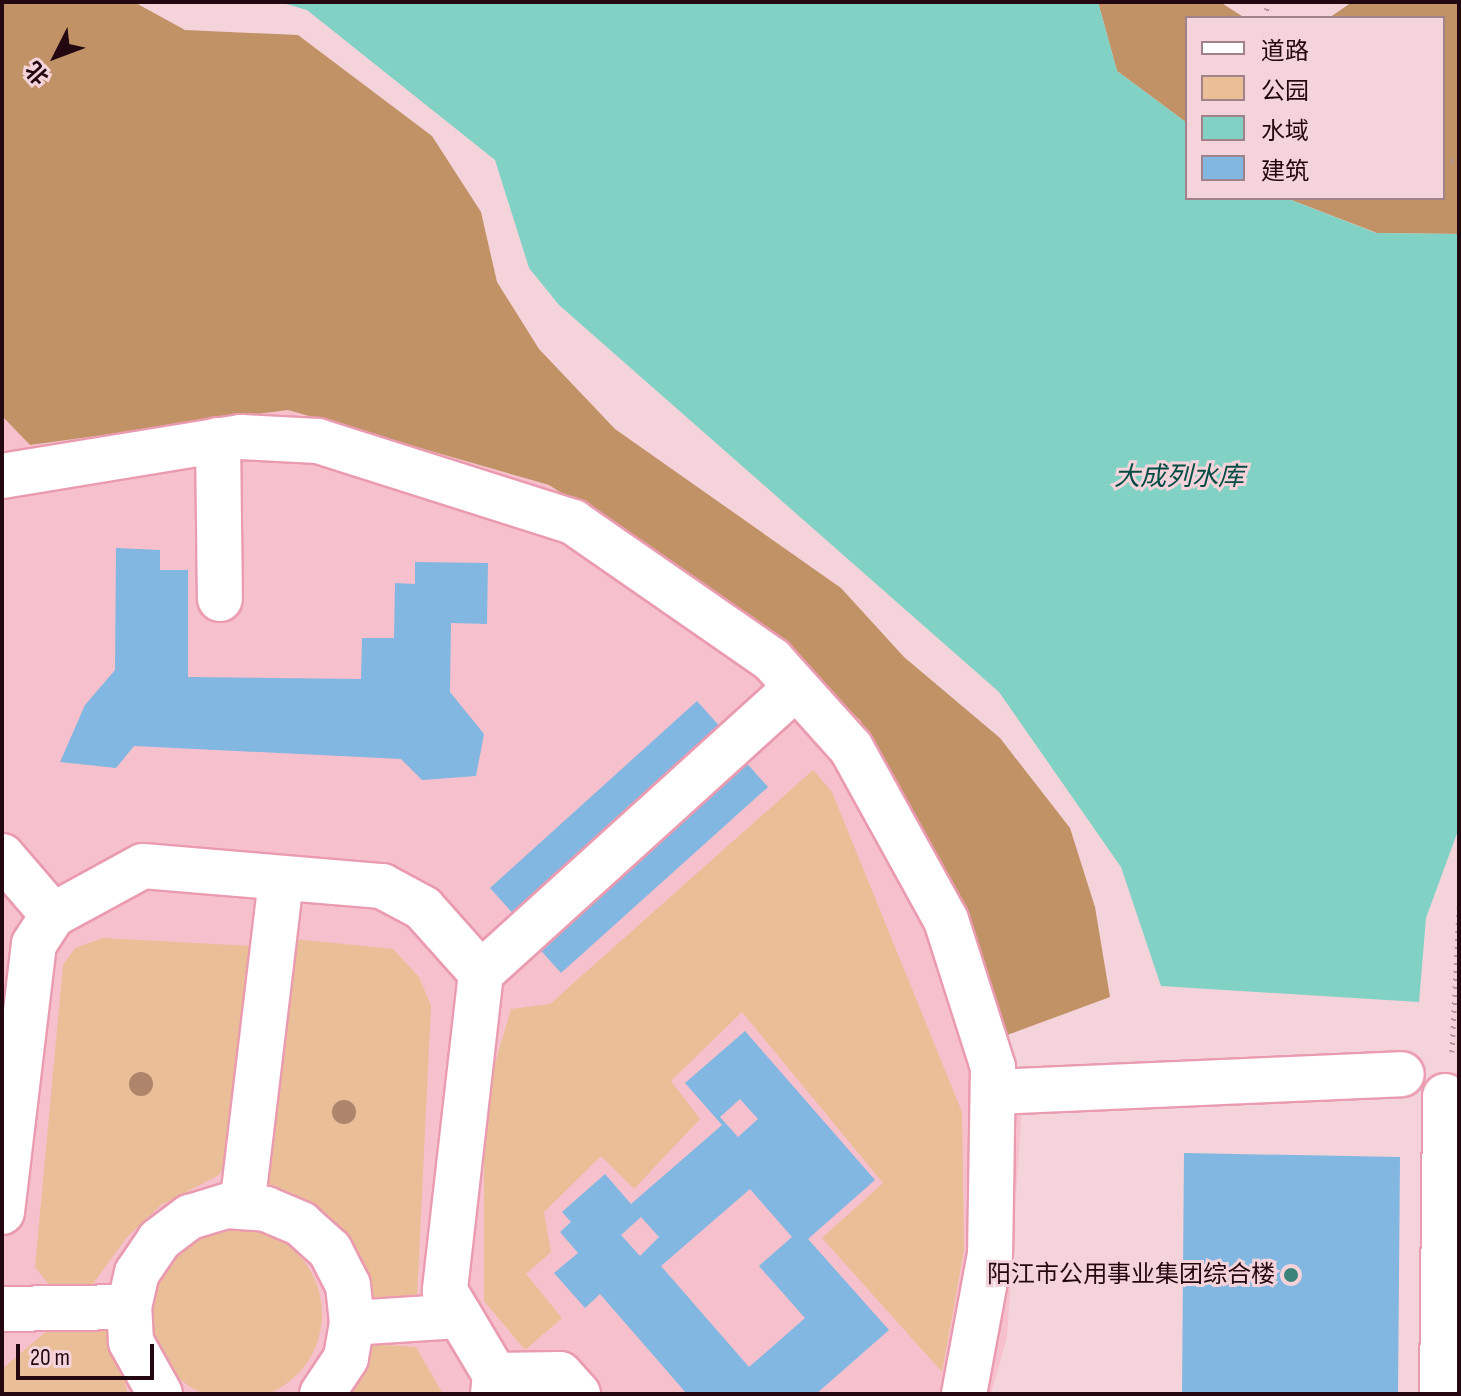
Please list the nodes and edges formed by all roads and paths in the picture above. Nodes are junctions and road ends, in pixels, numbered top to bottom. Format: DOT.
graph roads {
  1 [pos="218,440"];
  2 [pos="2,476"];
  3 [pos="220,599"];
  4 [pos="796,687"];
  5 [pos="2,856"];
  6 [pos="281,878"];
  7 [pos="1459,907"];
  8 [pos="53,915"];
  9 [pos="481,973"];
  10 [pos="1455,1036"];
  11 [pos="1402,1074"];
  12 [pos="993,1092"];
  13 [pos="1445,1096"];
  14 [pos="242,1207"];
  15 [pos="2,1212"];
  16 [pos="1444,1297"];
  17 [pos="129,1307"];
  18 [pos="2,1309"];
  19 [pos="460,1316"];
  20 [pos="352,1323"];
  21 [pos="494,1385"];
  22 [pos="160,1394"];
  23 [pos="322,1394"];
  24 [pos="578,1394"];
  25 [pos="964,1394"];
  26 [pos="1442,1394"];
  1 -- 2 [label="lane"];
  1 -- 3 [label="lane"];
  1 -- 4 [label="lane"];
  4 -- 9 [label="lane"];
  4 -- 12 [label="lane"];
  5 -- 8 [label="lane"];
  6 -- 8 [label="lane"];
  6 -- 9 [label="lane"];
  6 -- 14 [label="lane"];
  7 -- 10 [label="path"];
  8 -- 15 [label="lane"];
  9 -- 19 [label="lane"];
  11 -- 12 [label="lane"];
  12 -- 25 [label="lane"];
  13 -- 16 [label="lane"];
  14 -- 17 [label="lane"];
  14 -- 20 [label="lane"];
  16 -- 26 [label="lane"];
  17 -- 18 [label="lane"];
  17 -- 22 [label="lane"];
  19 -- 20 [label="lane"];
  19 -- 21 [label="lane"];
  20 -- 23 [label="lane"];
  21 -- 24 [label="lane"];
}
